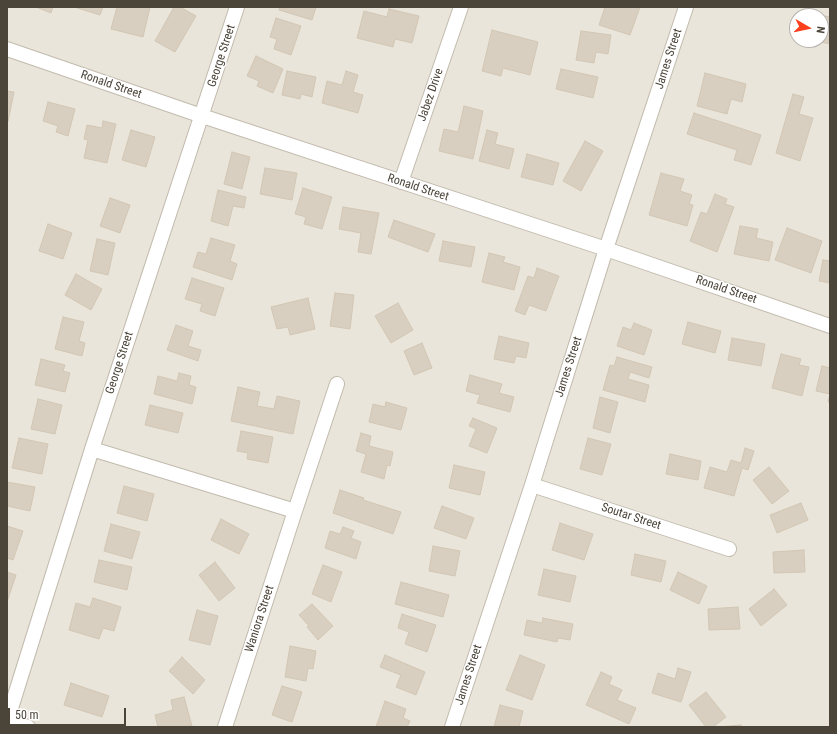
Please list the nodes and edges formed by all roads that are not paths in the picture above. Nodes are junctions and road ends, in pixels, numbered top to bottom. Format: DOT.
graph roads {
  1 [pos="237,7"];
  2 [pos="461,7"];
  3 [pos="686,7"];
  4 [pos="7,49"];
  5 [pos="202,116"];
  6 [pos="401,182"];
  7 [pos="606,249"];
  8 [pos="830,326"];
  9 [pos="338,384"];
  10 [pos="92,449"];
  11 [pos="532,485"];
  12 [pos="295,511"];
  13 [pos="729,548"];
  14 [pos="7,721"];
  15 [pos="28,727"];
  16 [pos="225,727"];
  17 [pos="452,727"];
  1 -- 5 [label="street, George Street"];
  2 -- 6 [label="street, Jabez Drive"];
  3 -- 7 [label="street, James Street"];
  4 -- 5 [label="street, Ronald Street"];
  5 -- 6 [label="street, Ronald Street"];
  5 -- 10 [label="street, George Street"];
  6 -- 7 [label="street, Ronald Street"];
  7 -- 8 [label="street, Ronald Street"];
  7 -- 11 [label="street, James Street"];
  9 -- 12 [label="street, Waniora Street"];
  10 -- 12 [label="street"];
  10 -- 14 [label="street, George Street"];
  11 -- 13 [label="street, Soutar Street"];
  11 -- 17 [label="street, James Street"];
  12 -- 16 [label="street, Waniora Street"];
  14 -- 15 [label="street"];
}
